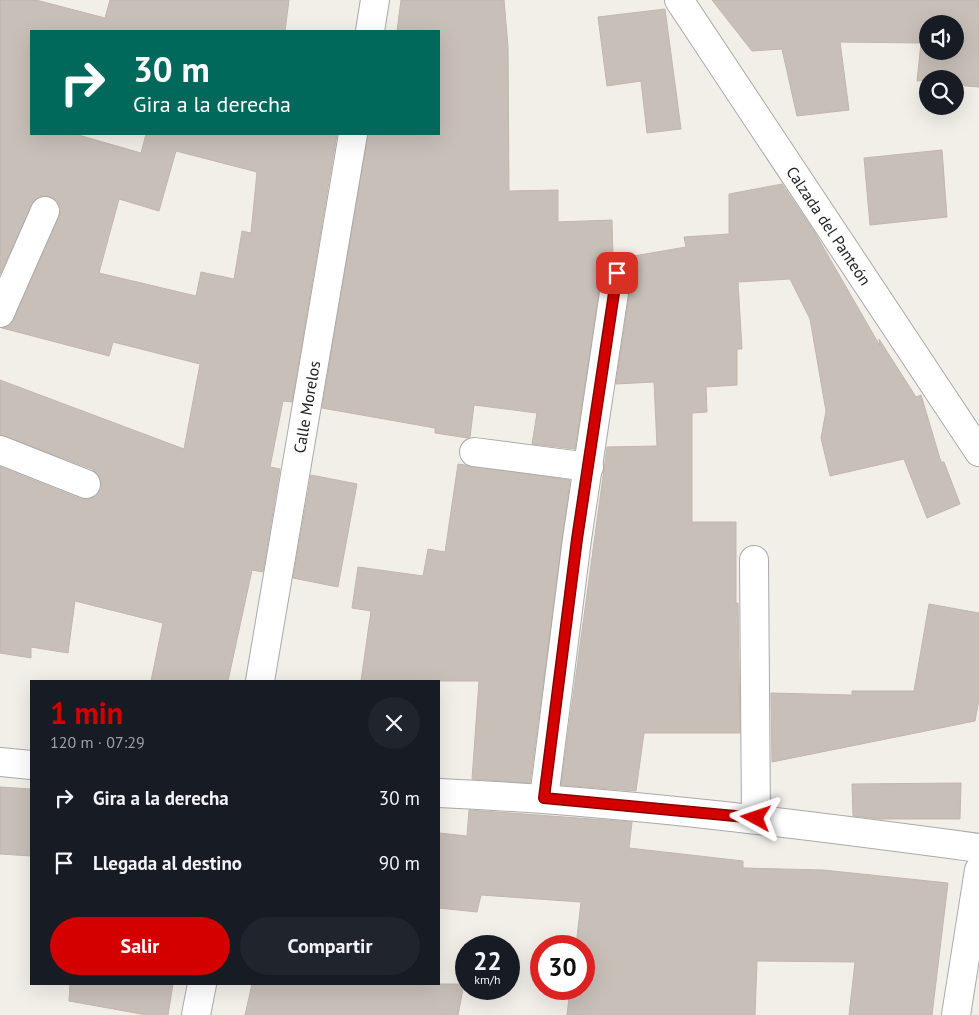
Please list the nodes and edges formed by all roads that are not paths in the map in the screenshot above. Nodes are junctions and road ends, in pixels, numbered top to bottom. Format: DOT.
graph roads {
  1 [pos="375,0"];
  2 [pos="679,0"];
  3 [pos="370,30"];
  4 [pos="353,135"];
  5 [pos="46,211"];
  6 [pos="617,273"];
  7 [pos="0,313"];
  8 [pos="0,450"];
  9 [pos="474,452"];
  10 [pos="979,452"];
  11 [pos="588,467"];
  12 [pos="86,484"];
  13 [pos="754,560"];
  14 [pos="260,680"];
  15 [pos="0,762"];
  16 [pos="30,765"];
  17 [pos="440,793"];
  18 [pos="544,798"];
  19 [pos="756,818"];
  20 [pos="979,848"];
  21 [pos="979,870"];
  22 [pos="202,985"];
  23 [pos="196,1015"];
  24 [pos="956,1015"];
  1 -- 3 [label="street"];
  2 -- 10 [label="street, Calzada del Panteón"];
  4 -- 14 [label="street, Calle Morelos"];
  5 -- 7 [label="street"];
  6 -- 11 [label="street"];
  8 -- 12 [label="street"];
  9 -- 11 [label="street"];
  11 -- 18 [label="street"];
  13 -- 19 [label="street"];
  15 -- 16 [label="street"];
  17 -- 18 [label="street"];
  18 -- 19 [label="street"];
  19 -- 20 [label="street"];
  21 -- 24 [label="street"];
  22 -- 23 [label="street"];
}
